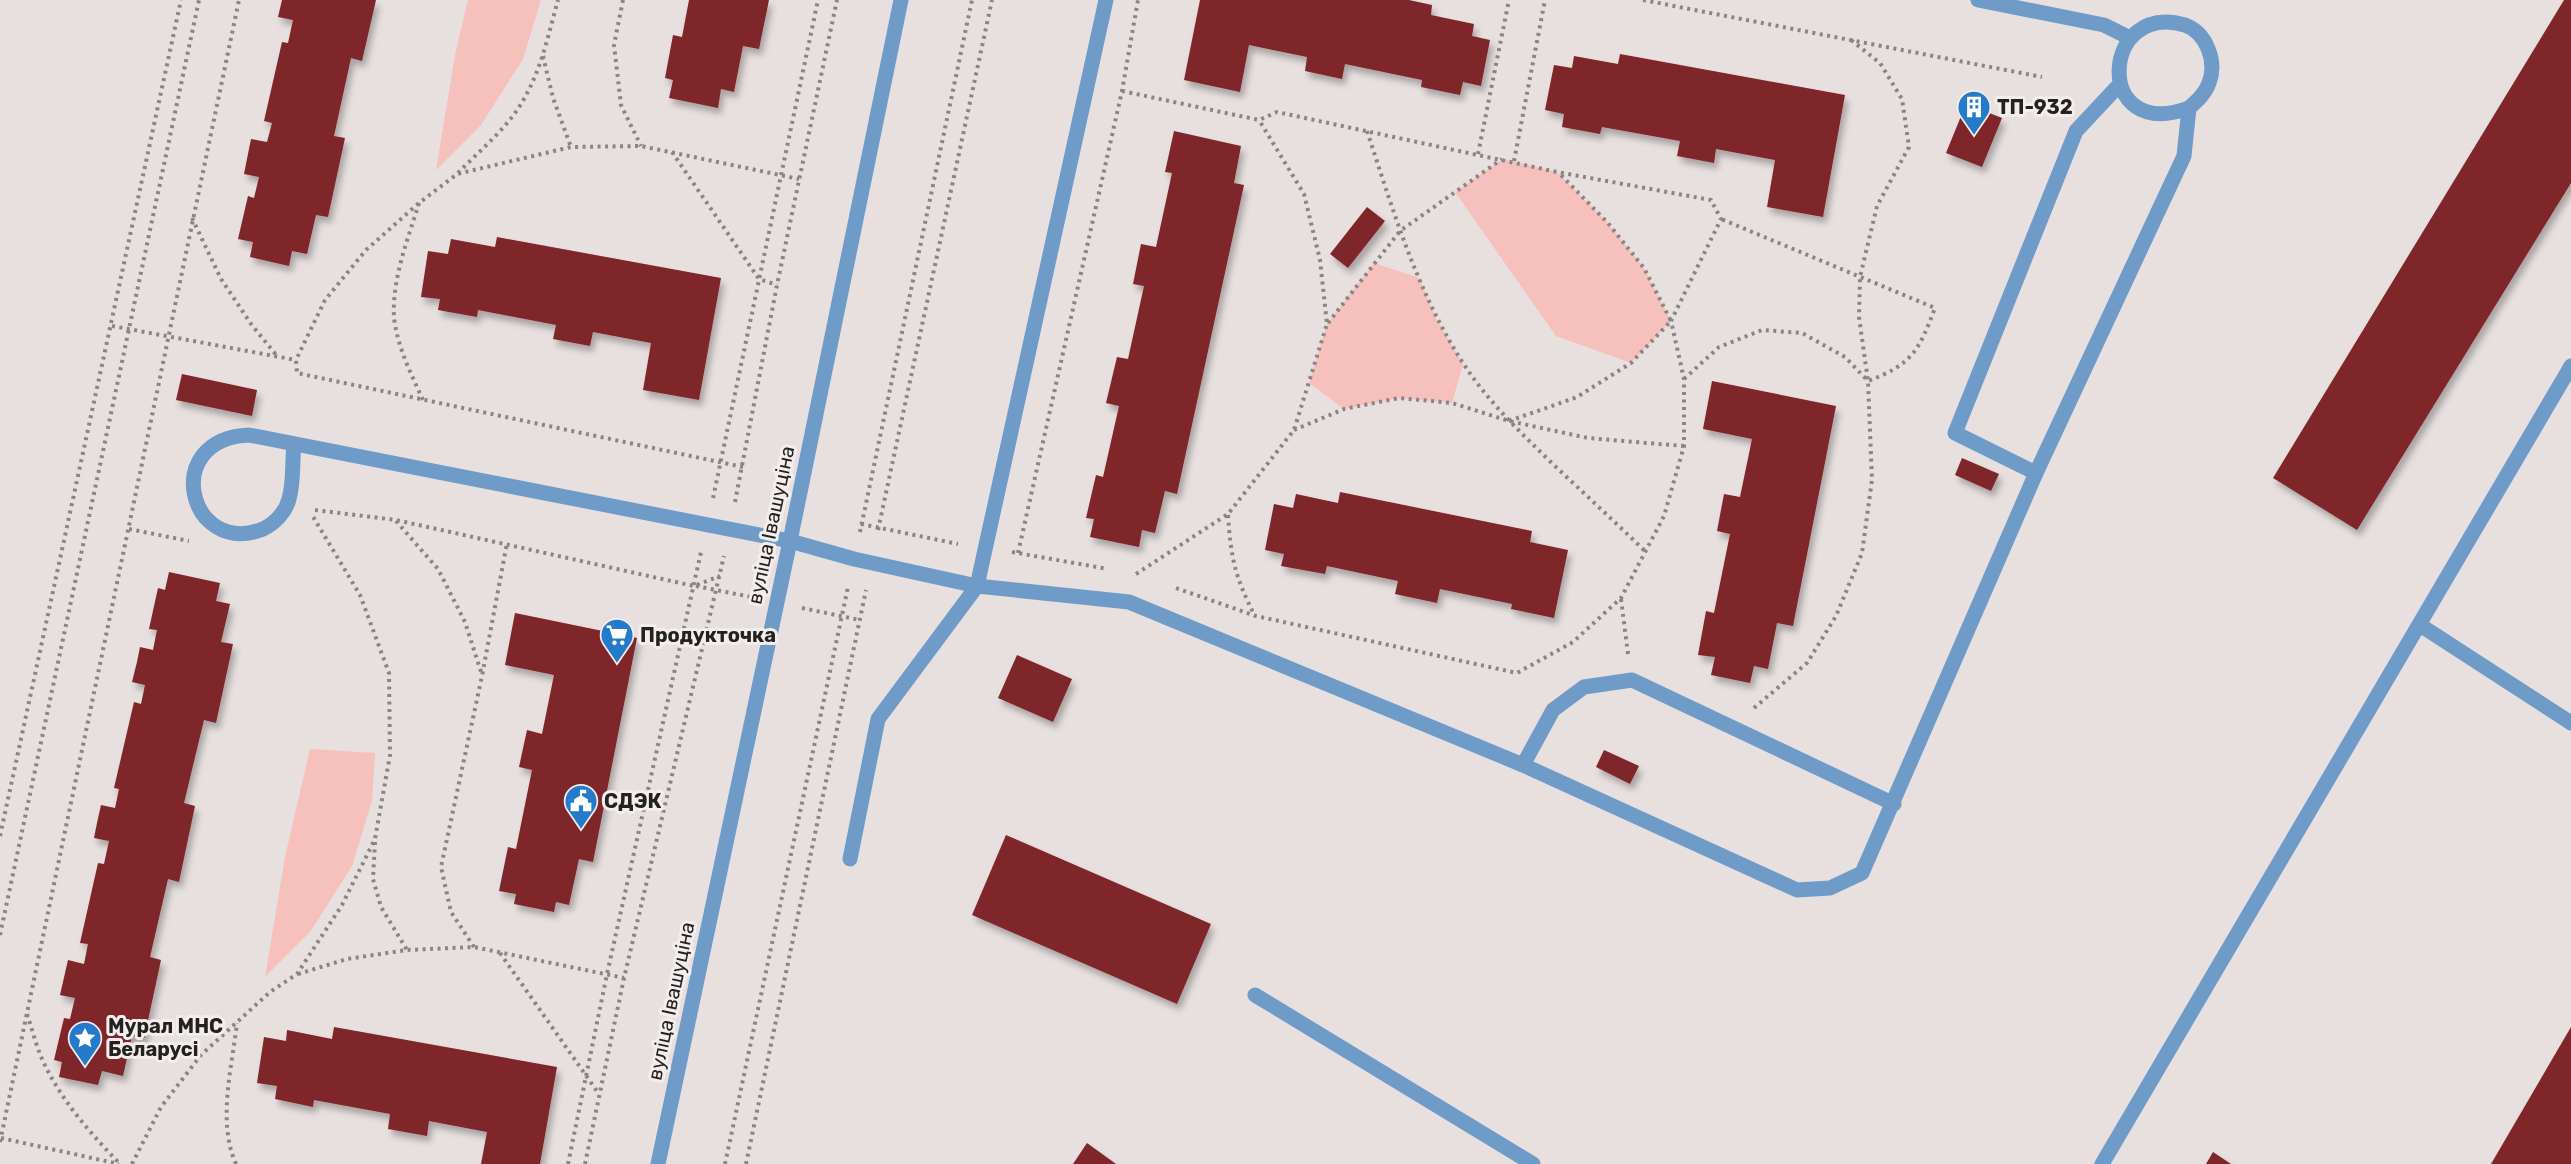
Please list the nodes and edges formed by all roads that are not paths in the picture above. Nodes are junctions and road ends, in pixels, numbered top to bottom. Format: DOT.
graph roads {
  1 [pos="901,0"];
  2 [pos="1106,0"];
  3 [pos="1978,0"];
  4 [pos="2128,37"];
  5 [pos="2120,84"];
  6 [pos="2189,108"];
  7 [pos="2571,366"];
  8 [pos="294,444"];
  9 [pos="2036,474"];
  10 [pos="790,541"];
  11 [pos="977,586"];
  12 [pos="2420,625"];
  13 [pos="2571,723"];
  14 [pos="1523,765"];
  15 [pos="1894,804"];
  16 [pos="850,859"];
  17 [pos="1255,995"];
  18 [pos="658,1164"];
  19 [pos="1533,1164"];
  20 [pos="2102,1164"];
  1 -- 10 [label="street, вуліца Івашуціна"];
  2 -- 11 [label="street"];
  3 -- 4 [label="street"];
  4 -- 5 [label="street"];
  4 -- 6 [label="street"];
  5 -- 6 [label="street"];
  5 -- 9 [label="street"];
  6 -- 9 [label="street"];
  7 -- 12 [label="street"];
  8 -- 8 [label="street"];
  8 -- 10 [label="street"];
  9 -- 15 [label="street"];
  10 -- 11 [label="street"];
  10 -- 18 [label="street, вуліца Івашуціна"];
  11 -- 14 [label="street"];
  11 -- 16 [label="street"];
  12 -- 13 [label="street"];
  12 -- 20 [label="street"];
  14 -- 15 [label="street"];
  14 -- 15 [label="street"];
  17 -- 19 [label="street"];
}
